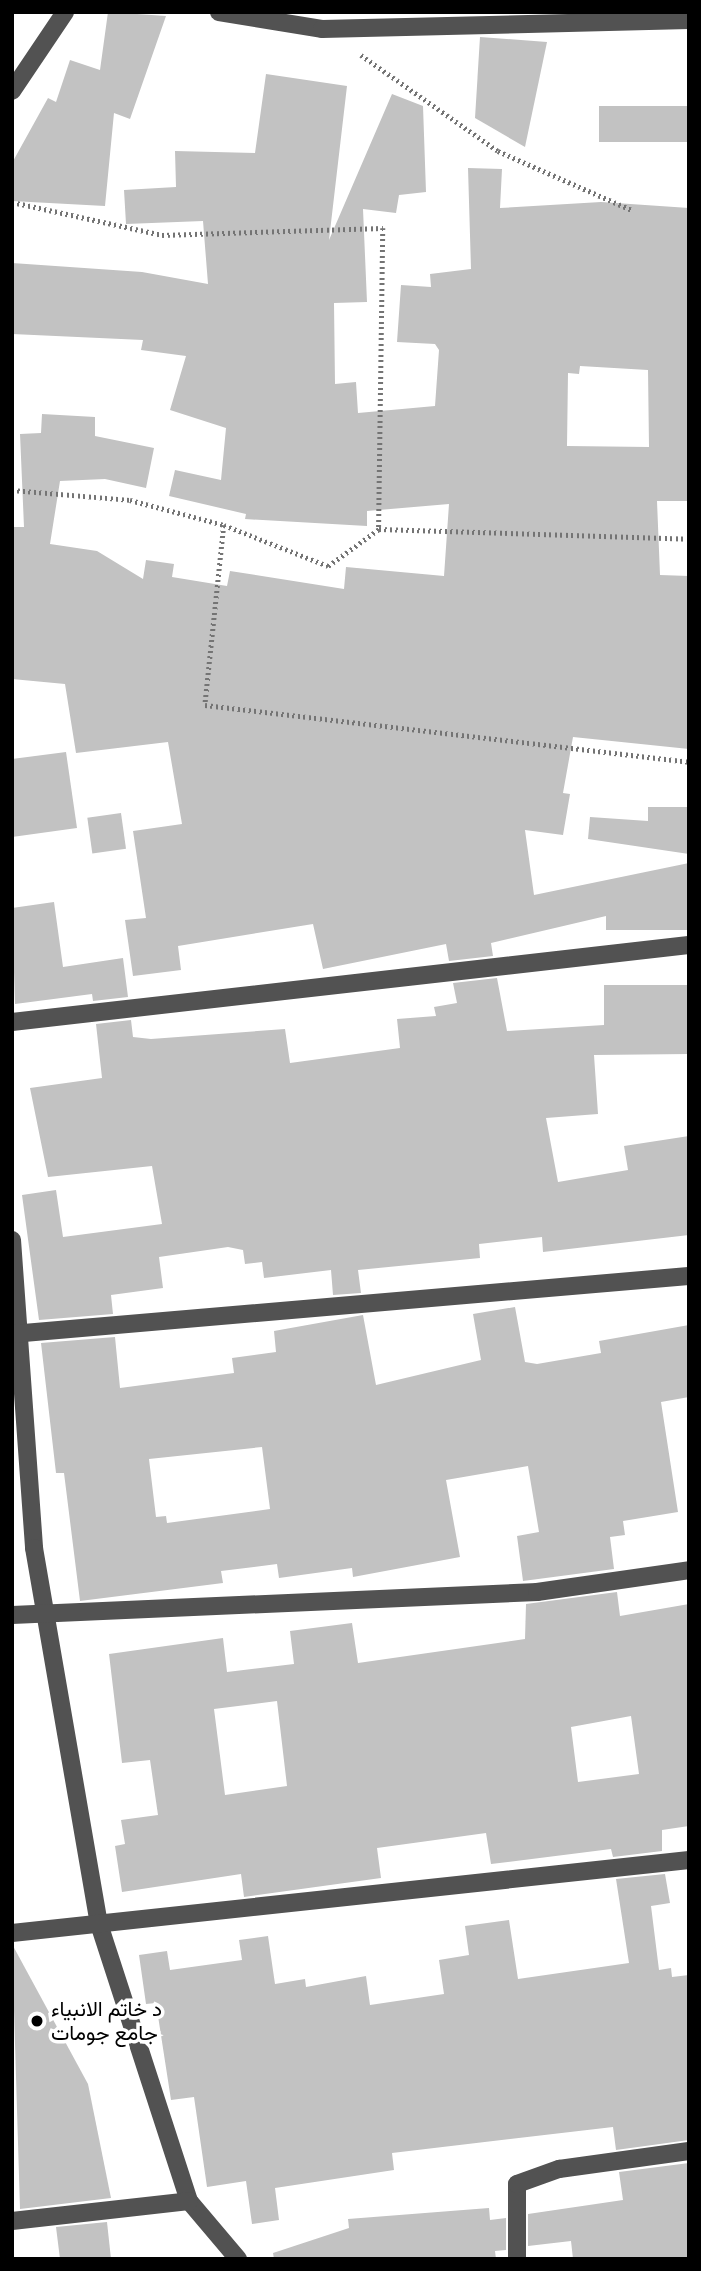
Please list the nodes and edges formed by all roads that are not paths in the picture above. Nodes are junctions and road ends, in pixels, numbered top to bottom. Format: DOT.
graph roads {
  1 [pos="65,12"];
  2 [pos="219,12"];
  3 [pos="689,20"];
  4 [pos="12,91"];
  5 [pos="689,945"];
  6 [pos="12,1022"];
  7 [pos="12,1240"];
  8 [pos="689,1276"];
  9 [pos="16,1334"];
  10 [pos="689,1570"];
  11 [pos="43,1611"];
  12 [pos="12,1615"];
  13 [pos="689,1860"];
  14 [pos="99,1924"];
  15 [pos="12,1933"];
  16 [pos="689,2151"];
  17 [pos="188,2201"];
  18 [pos="12,2221"];
  19 [pos="238,2259"];
  20 [pos="517,2259"];
  1 -- 4 [label="street"];
  2 -- 3 [label="street"];
  5 -- 6 [label="street"];
  7 -- 9 [label="street"];
  8 -- 9 [label="street"];
  9 -- 11 [label="street"];
  10 -- 11 [label="street"];
  11 -- 12 [label="street"];
  11 -- 14 [label="street"];
  13 -- 14 [label="street"];
  14 -- 15 [label="street"];
  14 -- 17 [label="street"];
  16 -- 20 [label="street"];
  17 -- 18 [label="street"];
  17 -- 19 [label="street"];
}
